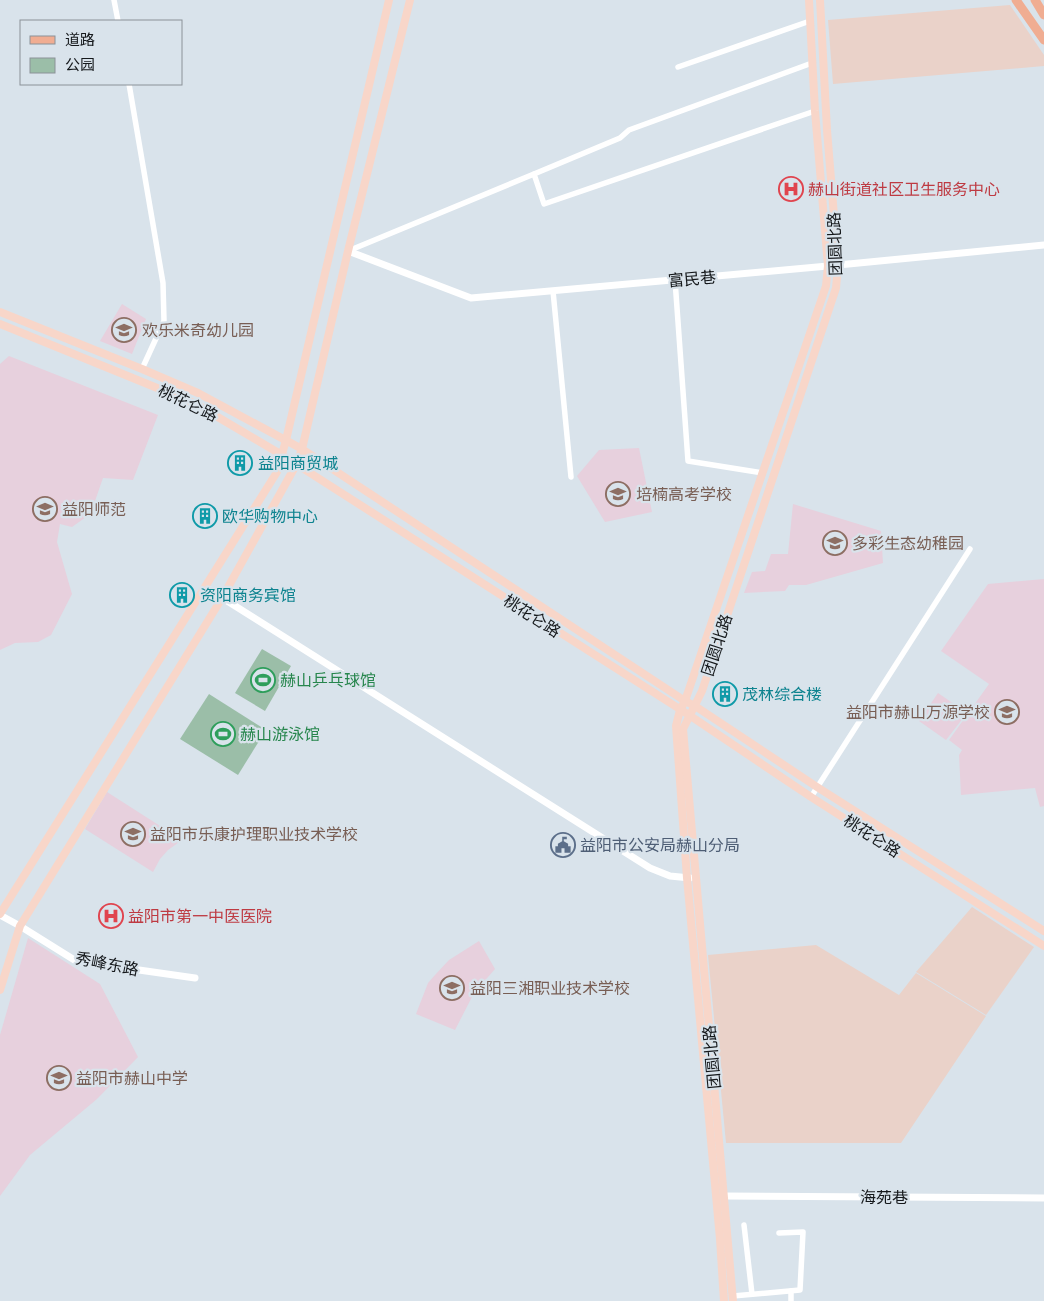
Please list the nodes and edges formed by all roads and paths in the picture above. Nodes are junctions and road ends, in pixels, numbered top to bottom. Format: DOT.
graph roads {
  1 [pos="114,0"];
  2 [pos="389,0"];
  3 [pos="410,0"];
  4 [pos="809,0"];
  5 [pos="820,0"];
  6 [pos="1016,0"];
  7 [pos="1035,0"];
  8 [pos="1044,15"];
  9 [pos="118,20"];
  10 [pos="810,21"];
  11 [pos="1044,40"];
  12 [pos="812,62"];
  13 [pos="678,67"];
  14 [pos="129,85"];
  15 [pos="815,111"];
  16 [pos="534,174"];
  17 [pos="1044,244"];
  18 [pos="348,251"];
  19 [pos="828,266"];
  20 [pos="838,266"];
  21 [pos="675,280"];
  22 [pos="553,291"];
  23 [pos="0,312"];
  24 [pos="0,324"];
  25 [pos="142,369"];
  26 [pos="286,440"];
  27 [pos="302,449"];
  28 [pos="282,455"];
  29 [pos="296,465"];
  30 [pos="763,472"];
  31 [pos="571,477"];
  32 [pos="970,549"];
  33 [pos="205,586"];
  34 [pos="222,598"];
  35 [pos="685,701"];
  36 [pos="695,706"];
  37 [pos="680,710"];
  38 [pos="689,715"];
  39 [pos="817,787"];
  40 [pos="811,797"];
  41 [pos="687,878"];
  42 [pos="696,878"];
  43 [pos="0,915"];
  44 [pos="20,926"];
  45 [pos="1044,931"];
  46 [pos="1044,946"];
  47 [pos="195,978"];
  48 [pos="0,990"];
  49 [pos="724,1196"];
  50 [pos="1044,1198"];
  51 [pos="744,1225"];
  52 [pos="779,1233"];
  53 [pos="791,1291"];
  54 [pos="752,1294"];
  55 [pos="733,1298"];
  56 [pos="724,1301"];
  57 [pos="791,1301"];
  1 -- 9 [label="street"];
  2 -- 26 [label="main road"];
  3 -- 18 [label="main road"];
  4 -- 10 [label="main road, 团圆北路"];
  5 -- 20 [label="main road, 团圆北路"];
  6 -- 11 [label="main road"];
  7 -- 8 [label="main road"];
  10 -- 12 [label="main road, 团圆北路"];
  10 -- 13 [label="street"];
  12 -- 15 [label="main road, 团圆北路"];
  12 -- 16 [label="street"];
  14 -- 25 [label="street"];
  15 -- 16 [label="street"];
  15 -- 19 [label="main road, 团圆北路"];
  16 -- 18 [label="street"];
  17 -- 20 [label="street, 富民巷"];
  18 -- 22 [label="street, 富民巷"];
  18 -- 27 [label="main road"];
  19 -- 20 [label="street, 富民巷"];
  19 -- 21 [label="street, 富民巷"];
  19 -- 30 [label="main road, 团圆北路"];
  20 -- 36 [label="main road, 团圆北路"];
  21 -- 22 [label="street, 富民巷"];
  21 -- 30 [label="street"];
  22 -- 31 [label="street"];
  23 -- 25 [label="main road, 桃花仑路"];
  24 -- 28 [label="main road, 桃花仑路"];
  25 -- 26 [label="main road, 桃花仑路"];
  26 -- 27 [label="main road, 桃花仑路"];
  26 -- 28 [label="main road"];
  27 -- 29 [label="main road"];
  27 -- 35 [label="main road, 桃花仑路"];
  28 -- 29 [label="main road, 桃花仑路"];
  28 -- 33 [label="main road"];
  29 -- 34 [label="main road"];
  29 -- 37 [label="main road, 桃花仑路"];
  30 -- 35 [label="main road, 团圆北路"];
  32 -- 39 [label="street"];
  33 -- 34 [label="street"];
  33 -- 43 [label="main road"];
  34 -- 41 [label="street"];
  34 -- 44 [label="main road"];
  35 -- 36 [label="main road, 桃花仑路"];
  35 -- 37 [label="main road, 团圆北路"];
  36 -- 38 [label="main road, 团圆北路"];
  36 -- 39 [label="main road, 桃花仑路"];
  37 -- 38 [label="main road, 桃花仑路"];
  37 -- 41 [label="main road, 团圆北路"];
  38 -- 40 [label="main road, 桃花仑路"];
  38 -- 42 [label="main road, 团圆北路"];
  39 -- 40 [label="street"];
  39 -- 45 [label="main road, 桃花仑路"];
  40 -- 46 [label="main road, 桃花仑路"];
  41 -- 42 [label="street"];
  41 -- 56 [label="main road, 团圆北路"];
  42 -- 49 [label="main road, 团圆北路"];
  43 -- 44 [label="street, 秀峰东路"];
  44 -- 47 [label="street, 秀峰东路"];
  44 -- 48 [label="main road"];
  49 -- 50 [label="street, 海苑巷"];
  49 -- 55 [label="main road, 团圆北路"];
  51 -- 54 [label="street"];
  52 -- 53 [label="street"];
  53 -- 54 [label="street"];
  53 -- 57 [label="street"];
  54 -- 55 [label="street"];
}
